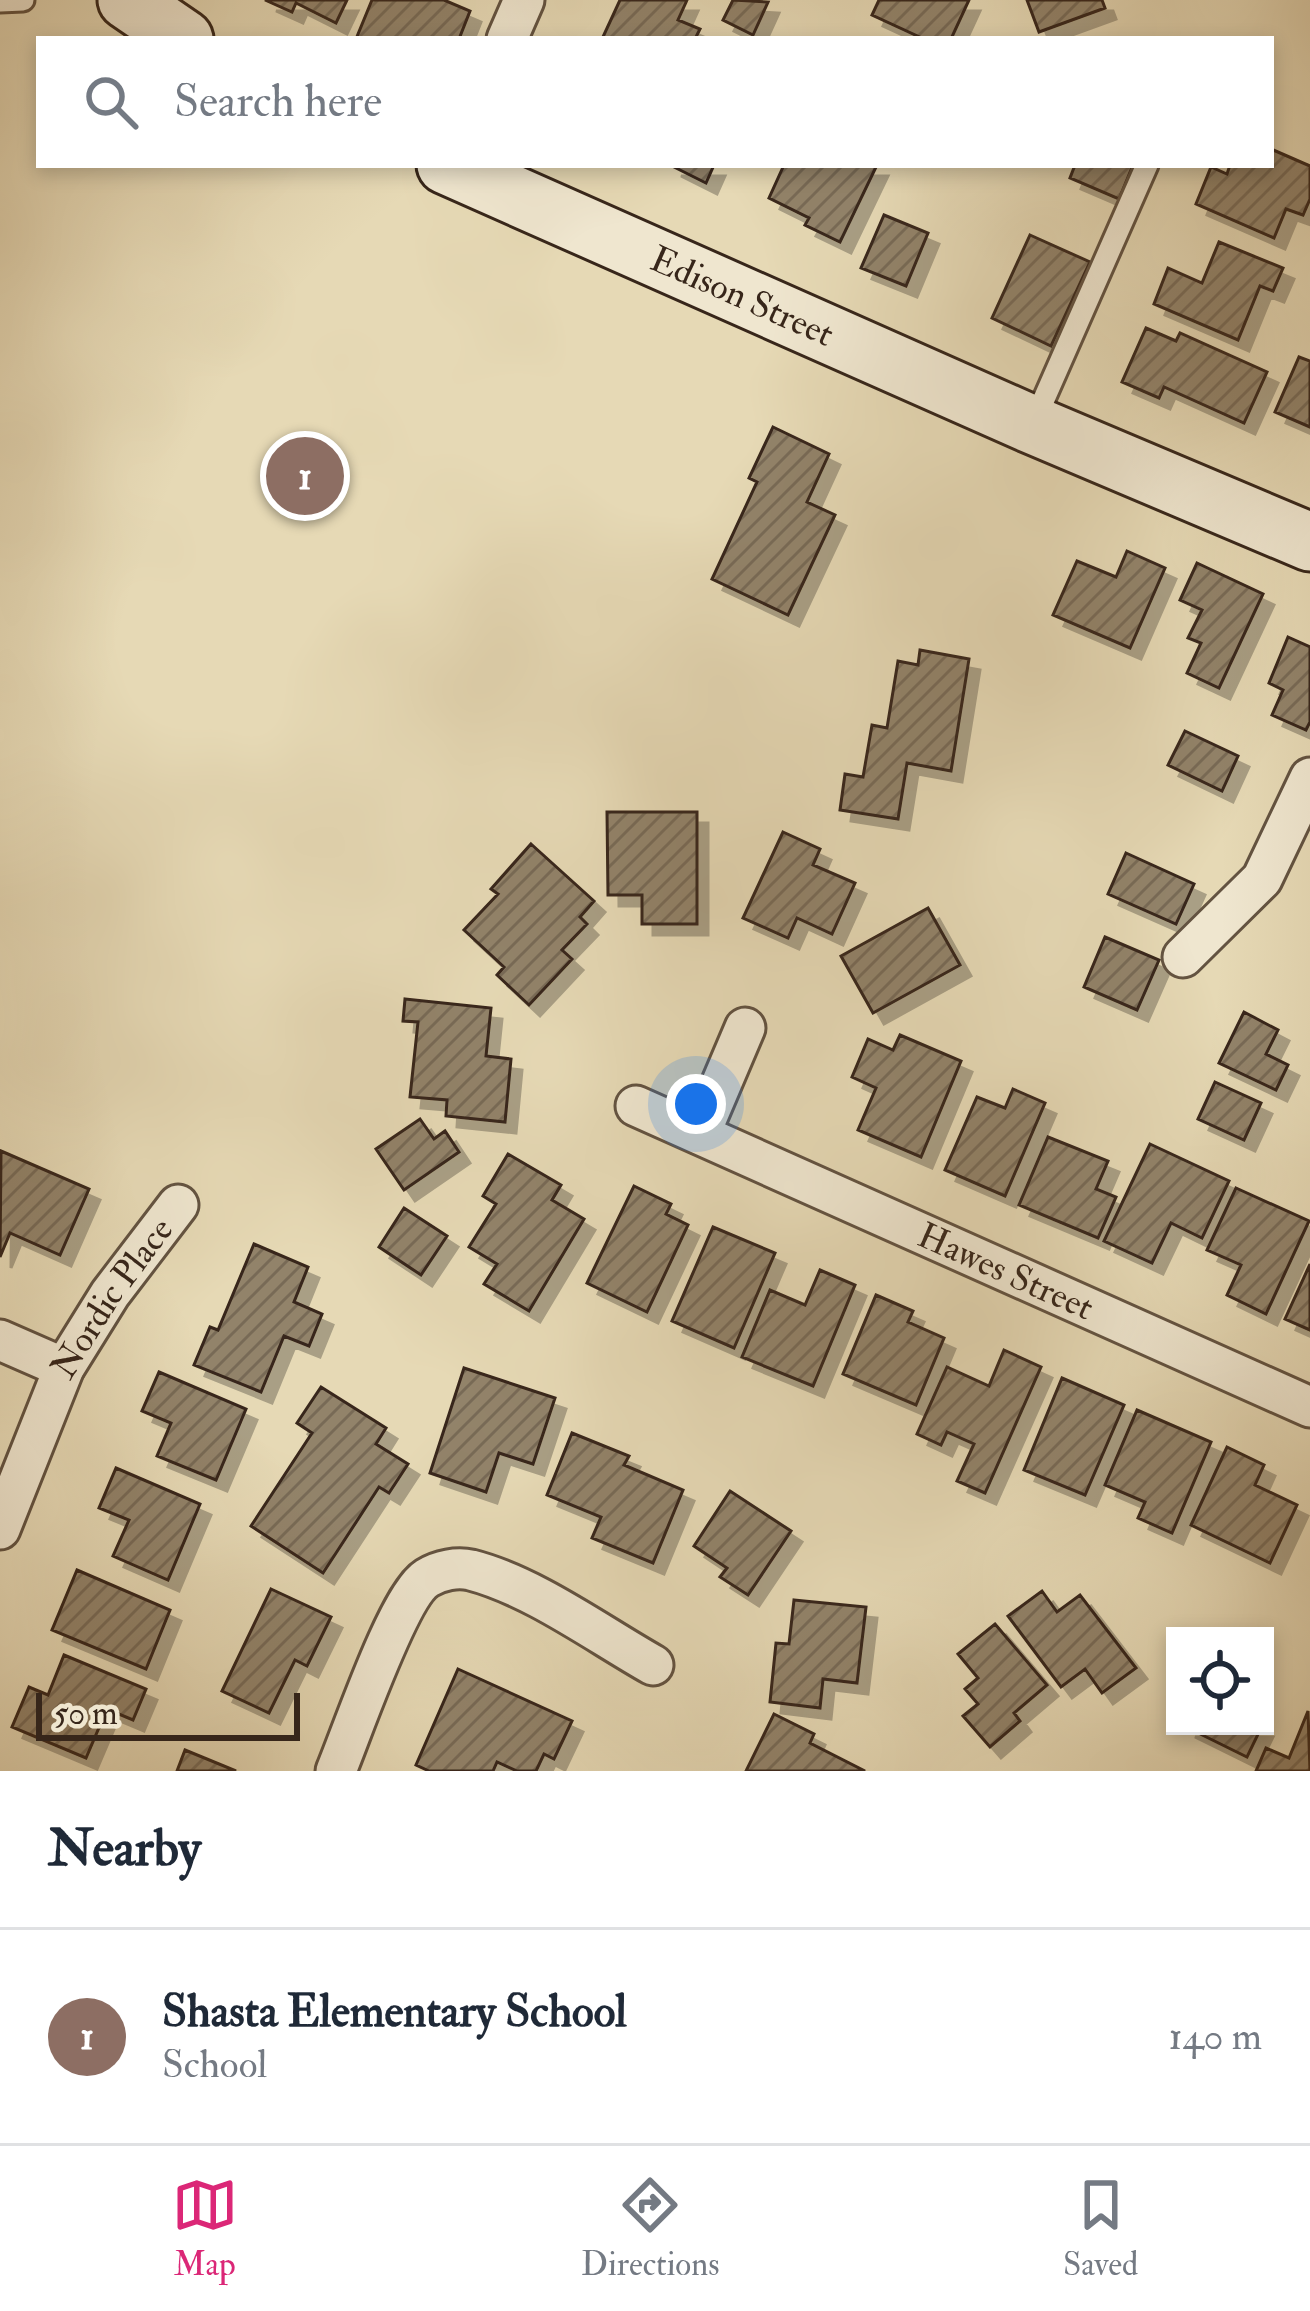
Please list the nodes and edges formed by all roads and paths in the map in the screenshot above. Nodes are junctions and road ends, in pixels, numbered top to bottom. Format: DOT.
graph roads {
  1 [pos="23,0"];
  2 [pos="127,0"];
  3 [pos="524,0"];
  4 [pos="0,1"];
  5 [pos="180,36"];
  6 [pos="508,36"];
  7 [pos="455,168"];
  8 [pos="1146,168"];
  9 [pos="1033,425"];
  10 [pos="1310,542"];
  11 [pos="1310,778"];
  12 [pos="1183,957"];
  13 [pos="745,1028"];
  14 [pos="636,1106"];
  15 [pos="700,1134"];
  16 [pos="178,1205"];
  17 [pos="0,1340"];
  18 [pos="64,1368"];
  19 [pos="1310,1407"];
  20 [pos="0,1529"];
  21 [pos="653,1665"];
  22 [pos="336,1771"];
  1 -- 4 [label="lane"];
  2 -- 5 [label="street"];
  3 -- 6 [label="street"];
  7 -- 9 [label="street, Edison Street"];
  8 -- 9 [label="lane"];
  9 -- 10 [label="street, Edison Street"];
  11 -- 12 [label="street"];
  13 -- 15 [label="street"];
  14 -- 15 [label="street, Hawes Street"];
  15 -- 19 [label="street, Hawes Street"];
  16 -- 18 [label="street, Nordic Place"];
  17 -- 18 [label="street"];
  18 -- 20 [label="street, Nordic Place"];
  21 -- 22 [label="street"];
}
